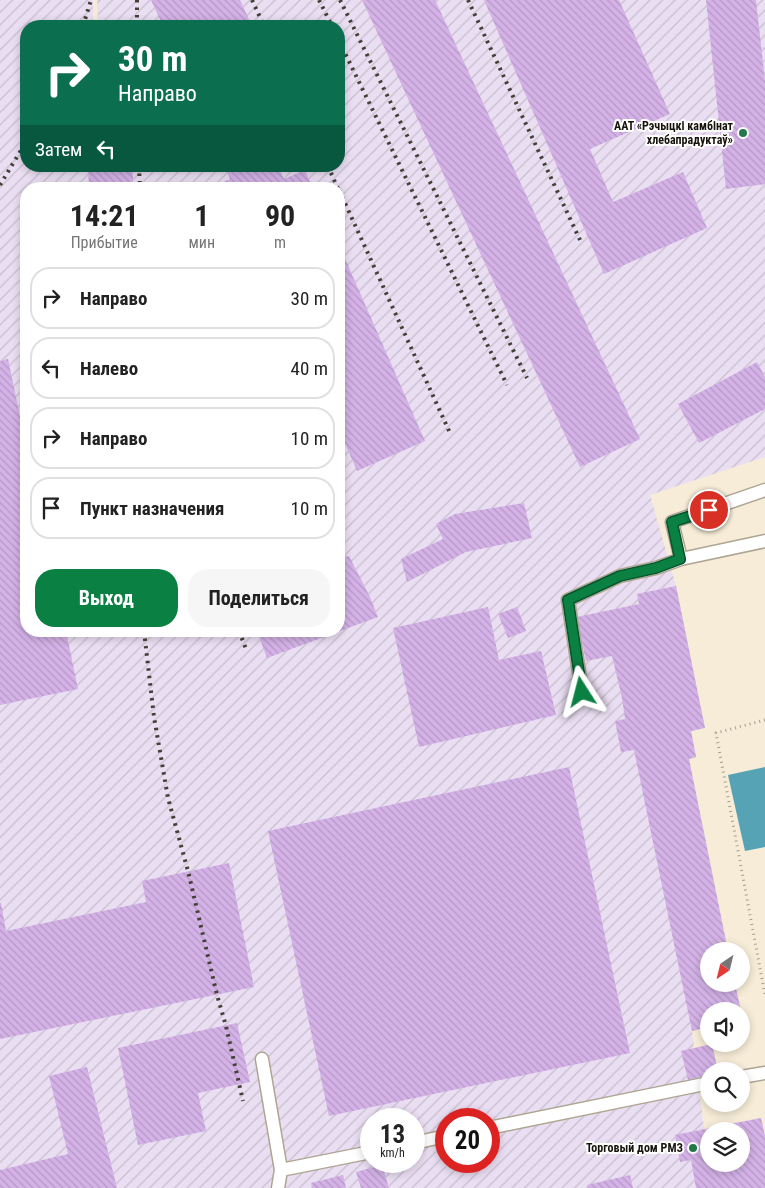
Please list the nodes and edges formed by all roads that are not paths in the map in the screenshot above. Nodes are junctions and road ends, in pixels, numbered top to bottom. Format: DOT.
graph roads {
  1 [pos="765,490"];
  2 [pos="765,541"];
  3 [pos="680,559"];
  4 [pos="582,692"];
  5 [pos="262,1059"];
  6 [pos="765,1073"];
  7 [pos="750,1076"];
  8 [pos="700,1084"];
  9 [pos="500,1126"];
  10 [pos="360,1154"];
  11 [pos="281,1170"];
  12 [pos="278,1188"];
  1 -- 3 [label="lane"];
  2 -- 3 [label="lane"];
  3 -- 4 [label="lane"];
  5 -- 11 [label="lane"];
  6 -- 7 [label="lane"];
  8 -- 9 [label="lane"];
  10 -- 11 [label="lane"];
  11 -- 12 [label="lane"];
}
